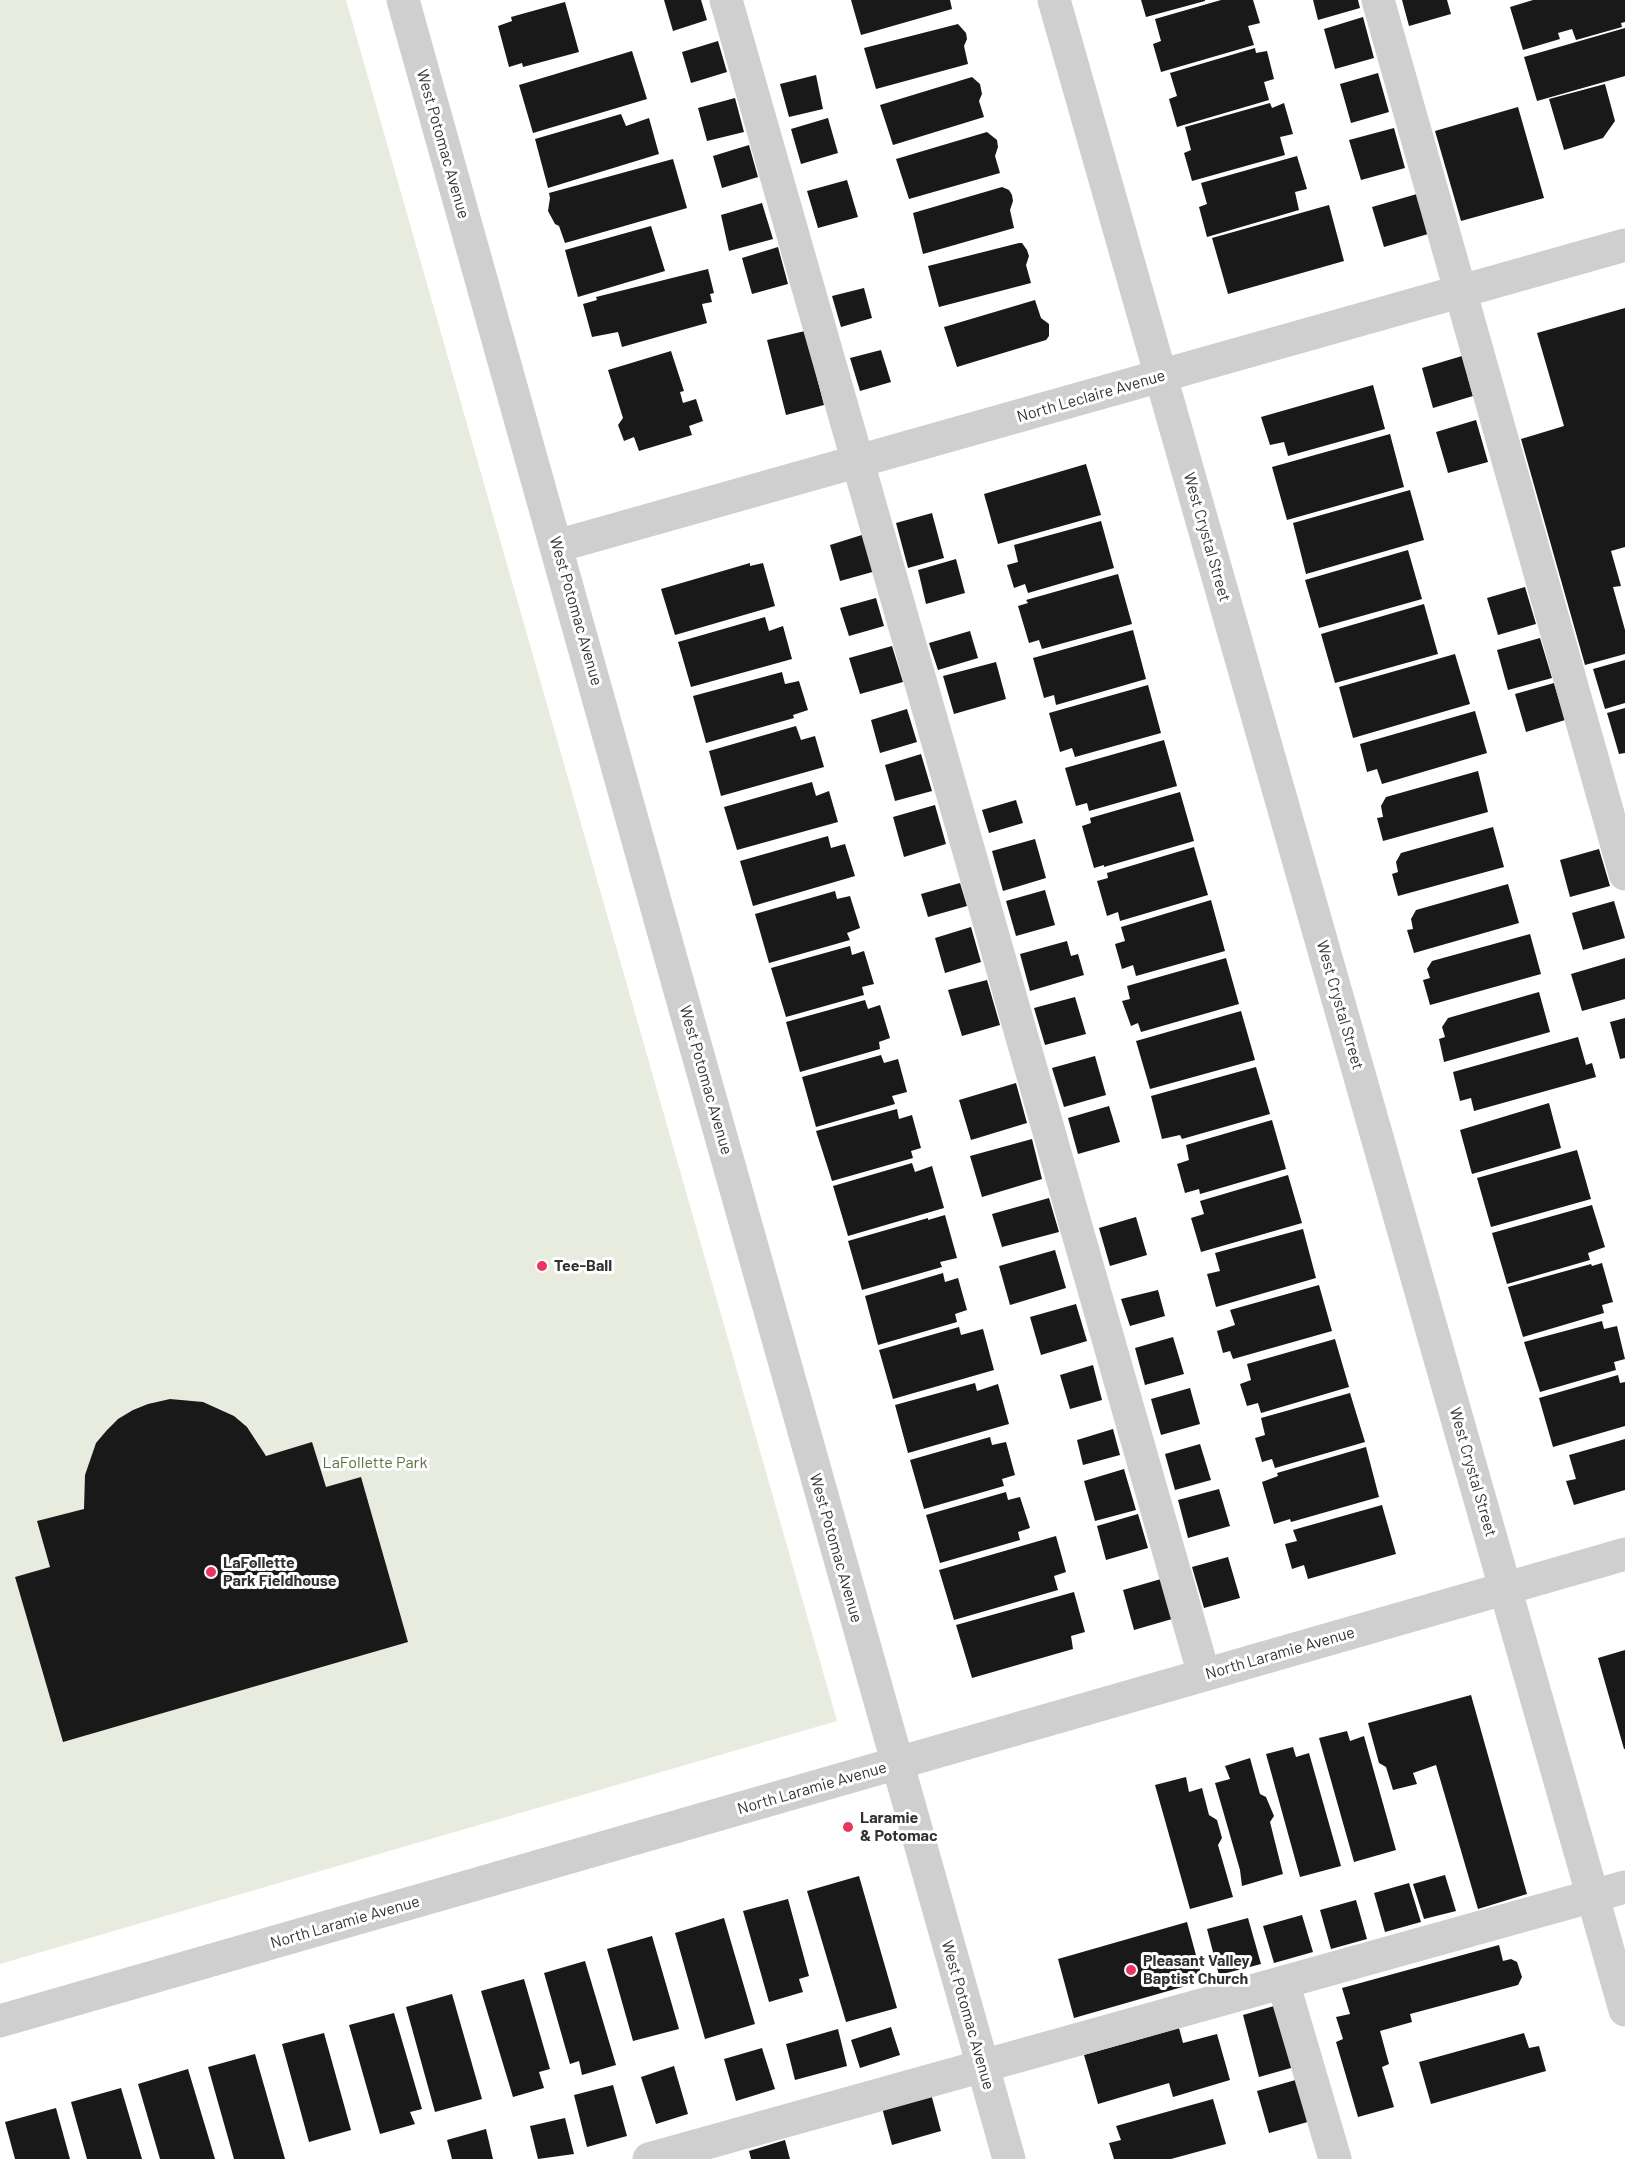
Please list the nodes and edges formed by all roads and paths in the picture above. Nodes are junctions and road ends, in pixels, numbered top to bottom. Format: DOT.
graph roads {
  1 [pos="403,0"];
  2 [pos="726,0"];
  3 [pos="1054,0"];
  4 [pos="1378,0"];
  5 [pos="1625,245"];
  6 [pos="1461,292"];
  7 [pos="1160,376"];
  8 [pos="857,461"];
  9 [pos="557,546"];
  10 [pos="1625,874"];
  11 [pos="1625,1554"];
  12 [pos="1506,1588"];
  13 [pos="1204,1675"];
  14 [pos="896,1764"];
  15 [pos="1625,1887"];
  16 [pos="1593,1896"];
  17 [pos="1283,1982"];
  18 [pos="1625,2010"];
  19 [pos="0,2021"];
  20 [pos="982,2066"];
  21 [pos="649,2159"];
  22 [pos="1009,2159"];
  23 [pos="1335,2159"];
  1 -- 9 [label="street, West Potomac Avenue"];
  2 -- 8 [label="street"];
  3 -- 7 [label="street, West Crystal Street"];
  4 -- 6 [label="street"];
  5 -- 6 [label="street, North Leclaire Avenue"];
  6 -- 7 [label="street, North Leclaire Avenue"];
  6 -- 10 [label="street"];
  7 -- 8 [label="street, North Leclaire Avenue"];
  7 -- 12 [label="street, West Crystal Street"];
  8 -- 9 [label="street, North Leclaire Avenue"];
  8 -- 13 [label="street"];
  9 -- 14 [label="street, West Potomac Avenue"];
  11 -- 12 [label="street, North Laramie Avenue"];
  12 -- 13 [label="street, North Laramie Avenue"];
  12 -- 16 [label="street, West Crystal Street"];
  13 -- 14 [label="street, North Laramie Avenue"];
  14 -- 19 [label="street, North Laramie Avenue"];
  14 -- 20 [label="street, West Potomac Avenue"];
  15 -- 16 [label="street"];
  16 -- 17 [label="street"];
  16 -- 18 [label="street, West Crystal Street"];
  17 -- 20 [label="street"];
  17 -- 23 [label="street"];
  20 -- 21 [label="street"];
  20 -- 22 [label="street, West Potomac Avenue"];
}
